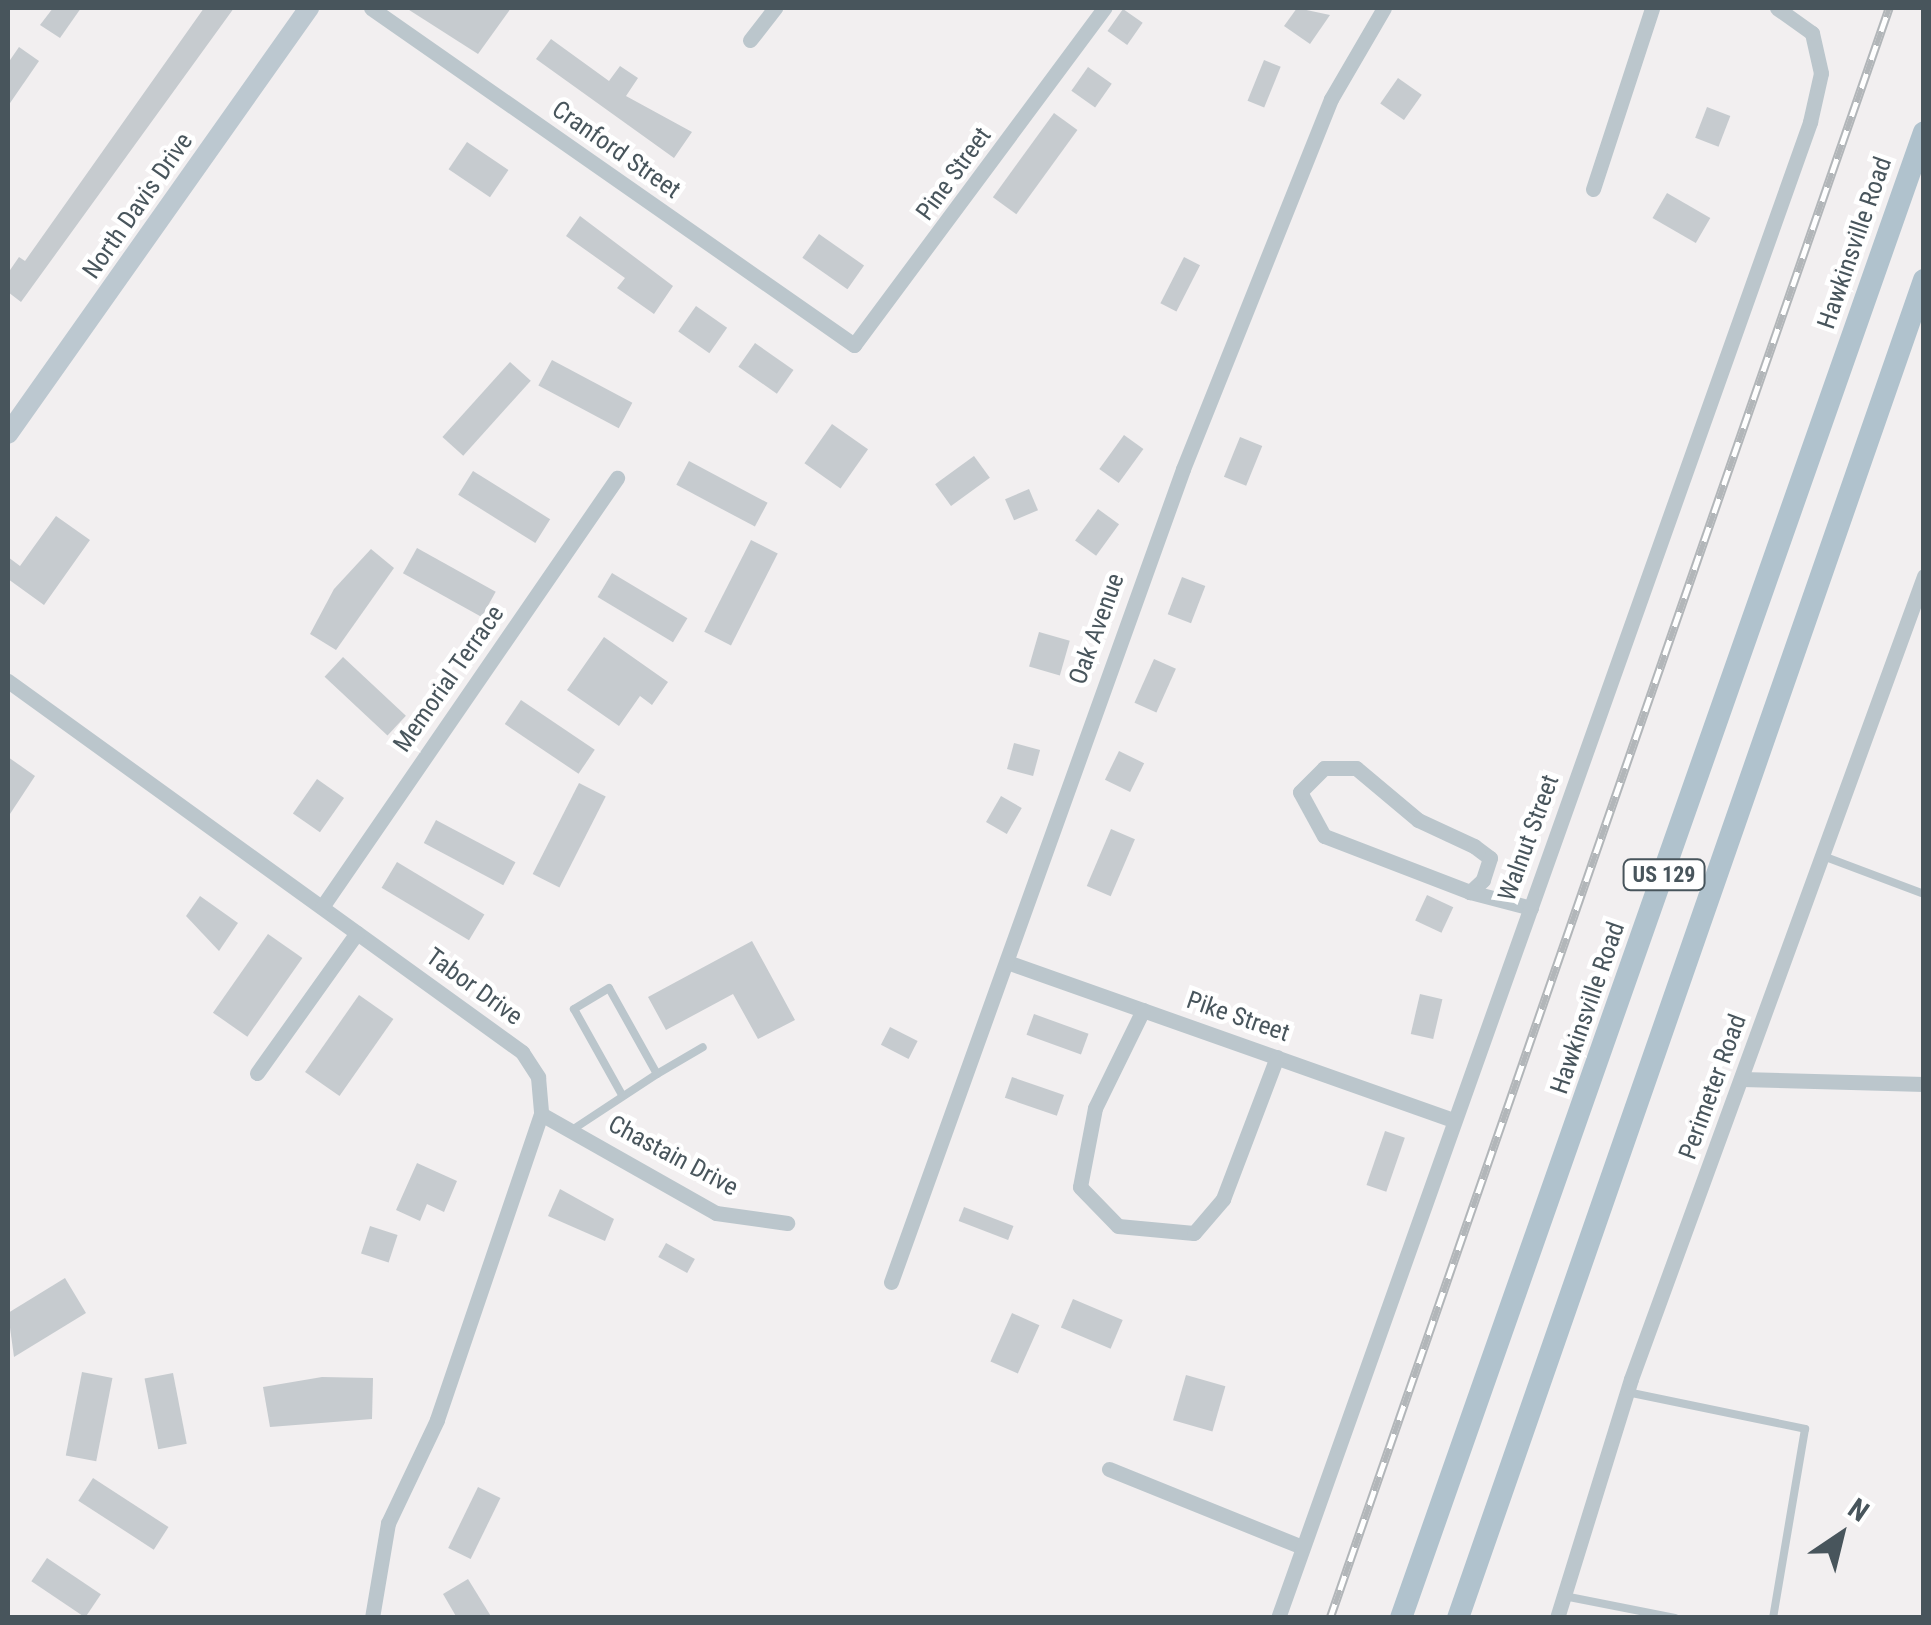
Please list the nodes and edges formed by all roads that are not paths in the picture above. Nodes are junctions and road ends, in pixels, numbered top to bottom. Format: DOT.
graph roads {
  1 [pos="309,8"];
  2 [pos="371,8"];
  3 [pos="775,8"];
  4 [pos="1104,8"];
  5 [pos="1384,8"];
  6 [pos="1652,8"];
  7 [pos="1778,8"];
  8 [pos="750,40"];
  9 [pos="1924,132"];
  10 [pos="1593,189"];
  11 [pos="1924,280"];
  12 [pos="833,333"];
  13 [pos="8,434"];
  14 [pos="618,478"];
  15 [pos="1924,576"];
  16 [pos="8,681"];
  17 [pos="1823,856"];
  18 [pos="1470,892"];
  19 [pos="1924,894"];
  20 [pos="322,907"];
  21 [pos="1531,908"];
  22 [pos="357,933"];
  23 [pos="1007,962"];
  24 [pos="1143,1010"];
  25 [pos="704,1047"];
  26 [pos="1276,1057"];
  27 [pos="257,1073"];
  28 [pos="656,1074"];
  29 [pos="1743,1078"];
  30 [pos="1924,1084"];
  31 [pos="622,1095"];
  32 [pos="541,1114"];
  33 [pos="1452,1120"];
  34 [pos="572,1130"];
  35 [pos="787,1223"];
  36 [pos="891,1282"];
  37 [pos="1628,1392"];
  38 [pos="1109,1469"];
  39 [pos="1302,1547"];
  40 [pos="1564,1596"];
  41 [pos="372,1618"];
  42 [pos="1278,1618"];
  43 [pos="1401,1618"];
  44 [pos="1458,1618"];
  45 [pos="1557,1618"];
  46 [pos="1675,1618"];
  47 [pos="1774,1618"];
  1 -- 13 [label="main road, North Davis Drive"];
  2 -- 12 [label="street, Cranford Street"];
  3 -- 8 [label="street"];
  4 -- 12 [label="street, Pine Street"];
  5 -- 23 [label="street, Oak Avenue"];
  6 -- 10 [label="street"];
  7 -- 21 [label="street, Walnut Street"];
  9 -- 43 [label="main road, Hawkinsville Road / US 129"];
  11 -- 44 [label="main road, US 129"];
  14 -- 20 [label="street, Memorial Terrace"];
  15 -- 17 [label="street, Perimeter Road"];
  16 -- 20 [label="street, Tabor Drive"];
  17 -- 19 [label="lane"];
  17 -- 29 [label="street, Perimeter Road"];
  18 -- 18 [label="street"];
  18 -- 21 [label="street"];
  20 -- 22 [label="street, Tabor Drive"];
  21 -- 33 [label="street, Walnut Street"];
  22 -- 27 [label="street"];
  22 -- 32 [label="street, Tabor Drive"];
  23 -- 24 [label="street, Pike Street"];
  23 -- 36 [label="street, Oak Avenue"];
  24 -- 26 [label="street, Pike Street"];
  24 -- 26 [label="street"];
  25 -- 28 [label="lane"];
  26 -- 33 [label="street, Pike Street"];
  28 -- 31 [label="lane"];
  28 -- 31 [label="lane"];
  29 -- 30 [label="street"];
  29 -- 37 [label="street, Perimeter Road"];
  31 -- 34 [label="lane"];
  32 -- 34 [label="street, Chastain Drive"];
  32 -- 41 [label="street"];
  33 -- 39 [label="street, Walnut Street"];
  34 -- 35 [label="street, Chastain Drive"];
  37 -- 40 [label="street, Perimeter Road"];
  37 -- 47 [label="lane"];
  38 -- 39 [label="street"];
  39 -- 42 [label="street, Walnut Street"];
  40 -- 45 [label="street, Perimeter Road"];
  40 -- 46 [label="lane"];
}
